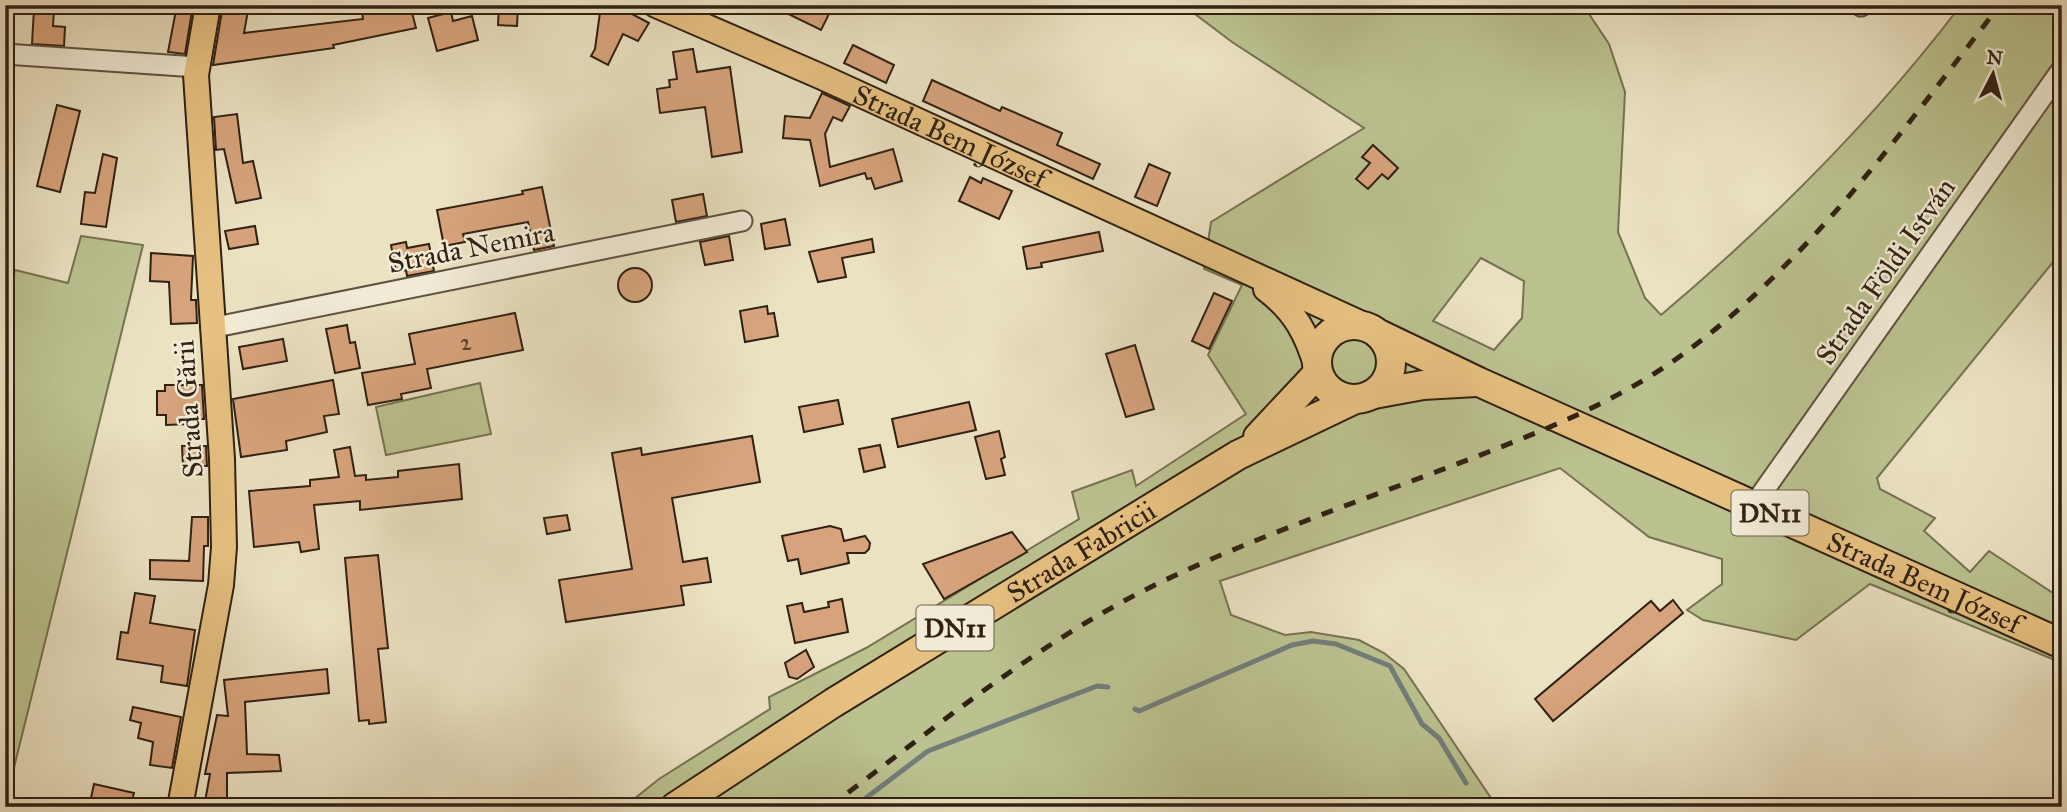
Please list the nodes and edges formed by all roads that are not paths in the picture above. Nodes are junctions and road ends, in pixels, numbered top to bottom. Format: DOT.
graph roads {
  1 [pos="208,5"];
  2 [pos="656,5"];
  3 [pos="5,54"];
  4 [pos="197,67"];
  5 [pos="2062,69"];
  6 [pos="742,221"];
  7 [pos="1244,271"];
  8 [pos="211,328"];
  9 [pos="1372,330"];
  10 [pos="1318,371"];
  11 [pos="1479,382"];
  12 [pos="1364,397"];
  13 [pos="1238,455"];
  14 [pos="1754,506"];
  15 [pos="2062,644"];
  16 [pos="180,807"];
  17 [pos="675,807"];
  1 -- 4 [label="main road, Strada Gării"];
  2 -- 7 [label="main road, Strada Bem József"];
  3 -- 4 [label="street"];
  4 -- 8 [label="main road, Strada Gării"];
  5 -- 14 [label="street, Strada Földi István"];
  6 -- 8 [label="street, Strada Nemira"];
  7 -- 9 [label="main road, Strada Bem József"];
  7 -- 10 [label="main road, Strada Bem József"];
  8 -- 16 [label="main road, Strada Gării"];
  9 -- 10 [label="highway, DN11"];
  9 -- 11 [label="highway, Strada Bem József / DN11"];
  9 -- 12 [label="highway"];
  10 -- 12 [label="highway"];
  10 -- 13 [label="highway, Strada Fabricii / DN11"];
  11 -- 12 [label="highway, Strada Bem József / DN11"];
  11 -- 14 [label="highway, Strada Bem József / DN11"];
  12 -- 13 [label="highway, Strada Fabricii / DN11"];
  13 -- 17 [label="highway, Strada Fabricii / DN11"];
  14 -- 15 [label="highway, Strada Bem József / DN11"];
}
